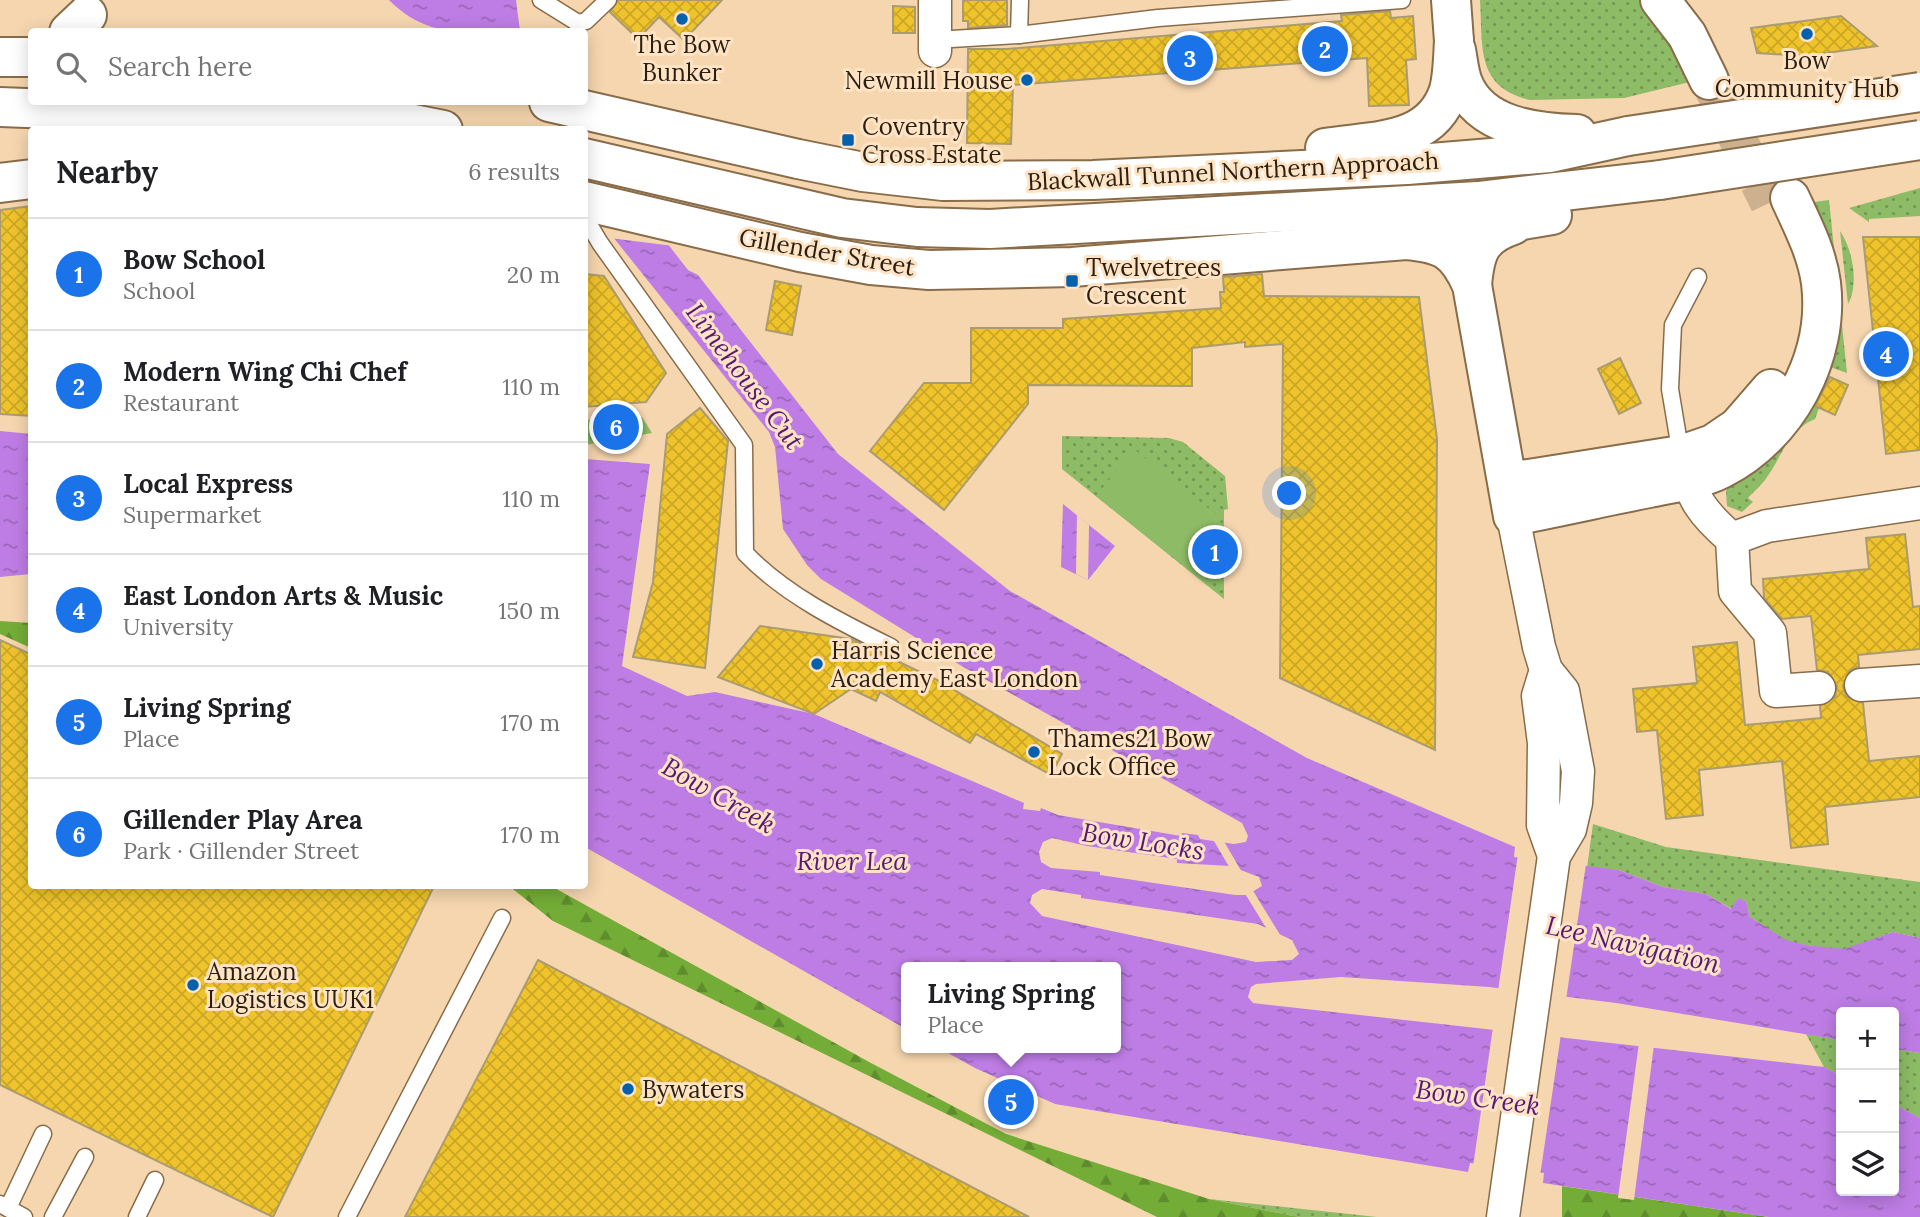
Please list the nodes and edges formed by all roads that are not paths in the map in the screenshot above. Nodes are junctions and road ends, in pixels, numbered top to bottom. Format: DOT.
graph roads {
  1 [pos="541,0"];
  2 [pos="608,0"];
  3 [pos="935,0"];
  4 [pos="1020,0"];
  5 [pos="1402,0"];
  6 [pos="1451,0"];
  7 [pos="1660,0"];
  8 [pos="1689,0"];
  9 [pos="1019,35"];
  10 [pos="1454,41"];
  11 [pos="934,45"];
  12 [pos="0,57"];
  13 [pos="28,58"];
  14 [pos="1920,92"];
  15 [pos="564,105"];
  16 [pos="0,107"];
  17 [pos="423,126"];
  18 [pos="1628,136"];
  19 [pos="1920,140"];
  20 [pos="588,159"];
  21 [pos="1173,174"];
  22 [pos="28,179"];
  23 [pos="1660,180"];
  24 [pos="0,183"];
  25 [pos="1779,201"];
  26 [pos="588,202"];
  27 [pos="588,223"];
  28 [pos="1519,223"];
  29 [pos="1406,240"];
  30 [pos="1698,277"];
  31 [pos="1472,285"];
  32 [pos="1684,467"];
  33 [pos="1511,499"];
  34 [pos="1920,503"];
  35 [pos="1732,539"];
  36 [pos="891,647"];
  37 [pos="1920,681"];
  38 [pos="1861,685"];
  39 [pos="1819,688"];
  40 [pos="502,918"];
  41 [pos="43,1135"];
  42 [pos="85,1157"];
  43 [pos="155,1180"];
  44 [pos="4,1206"];
  45 [pos="1504,1211"];
  46 [pos="24,1217"];
  47 [pos="53,1217"];
  48 [pos="137,1217"];
  49 [pos="347,1217"];
  1 -- 2 [label="lane"];
  3 -- 11 [label="street"];
  4 -- 9 [label="lane"];
  5 -- 9 [label="lane"];
  6 -- 10 [label="main road"];
  7 -- 8 [label="main road"];
  9 -- 11 [label="lane"];
  10 -- 18 [label="main road"];
  10 -- 21 [label="main road"];
  12 -- 13 [label="main road"];
  14 -- 18 [label="main road, Blackwall Tunnel Northern Approach, bridge"];
  15 -- 21 [label="main road, Blackwall Tunnel Northern Approach"];
  16 -- 17 [label="main road"];
  18 -- 21 [label="main road, Blackwall Tunnel Northern Approach"];
  19 -- 23 [label="main road, Blackwall Tunnel Northern Approach, bridge"];
  20 -- 23 [label="main road, Blackwall Tunnel Northern Approach"];
  22 -- 24 [label="main road"];
  23 -- 28 [label="main road"];
  25 -- 32 [label="main road"];
  26 -- 29 [label="main road, Gillender Street"];
  27 -- 36 [label="lane"];
  28 -- 29 [label="main road"];
  28 -- 31 [label="main road"];
  29 -- 31 [label="main road, Gillender Street"];
  30 -- 32 [label="lane"];
  31 -- 33 [label="main road"];
  32 -- 33 [label="main road"];
  32 -- 35 [label="street"];
  33 -- 45 [label="street"];
  34 -- 35 [label="street"];
  35 -- 39 [label="street"];
  37 -- 38 [label="street"];
  40 -- 49 [label="lane"];
  41 -- 44 [label="lane"];
  42 -- 47 [label="lane"];
  43 -- 48 [label="lane"];
  44 -- 46 [label="lane"];
}
